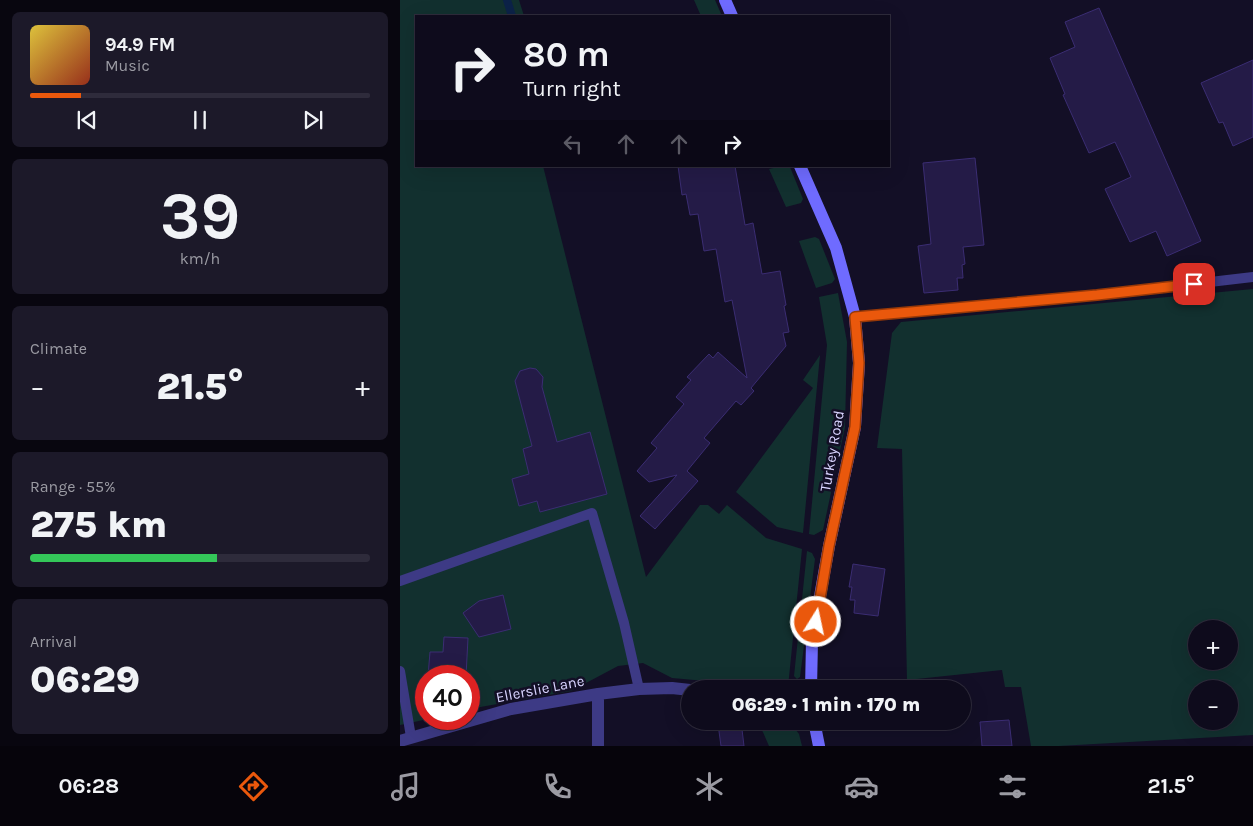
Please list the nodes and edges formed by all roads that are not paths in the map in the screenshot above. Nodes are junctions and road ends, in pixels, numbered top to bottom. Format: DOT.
graph roads {
  1 [pos="724,0"];
  2 [pos="732,15"];
  3 [pos="800,167"];
  4 [pos="1253,278"];
  5 [pos="855,317"];
  6 [pos="400,580"];
  7 [pos="400,671"];
  8 [pos="811,680"];
  9 [pos="639,689"];
  10 [pos="681,690"];
  11 [pos="598,694"];
  12 [pos="816,730"];
  13 [pos="406,739"];
  14 [pos="598,746"];
  15 [pos="819,746"];
  1 -- 2 [label="street"];
  3 -- 5 [label="street, Turkey Road"];
  4 -- 5 [label="lane"];
  5 -- 8 [label="street, Turkey Road"];
  6 -- 9 [label="lane"];
  7 -- 13 [label="lane"];
  9 -- 10 [label="street, Ellerslie Lane"];
  9 -- 11 [label="street, Ellerslie Lane"];
  11 -- 13 [label="street, Ellerslie Lane"];
  11 -- 14 [label="street"];
  12 -- 15 [label="street"];
}
